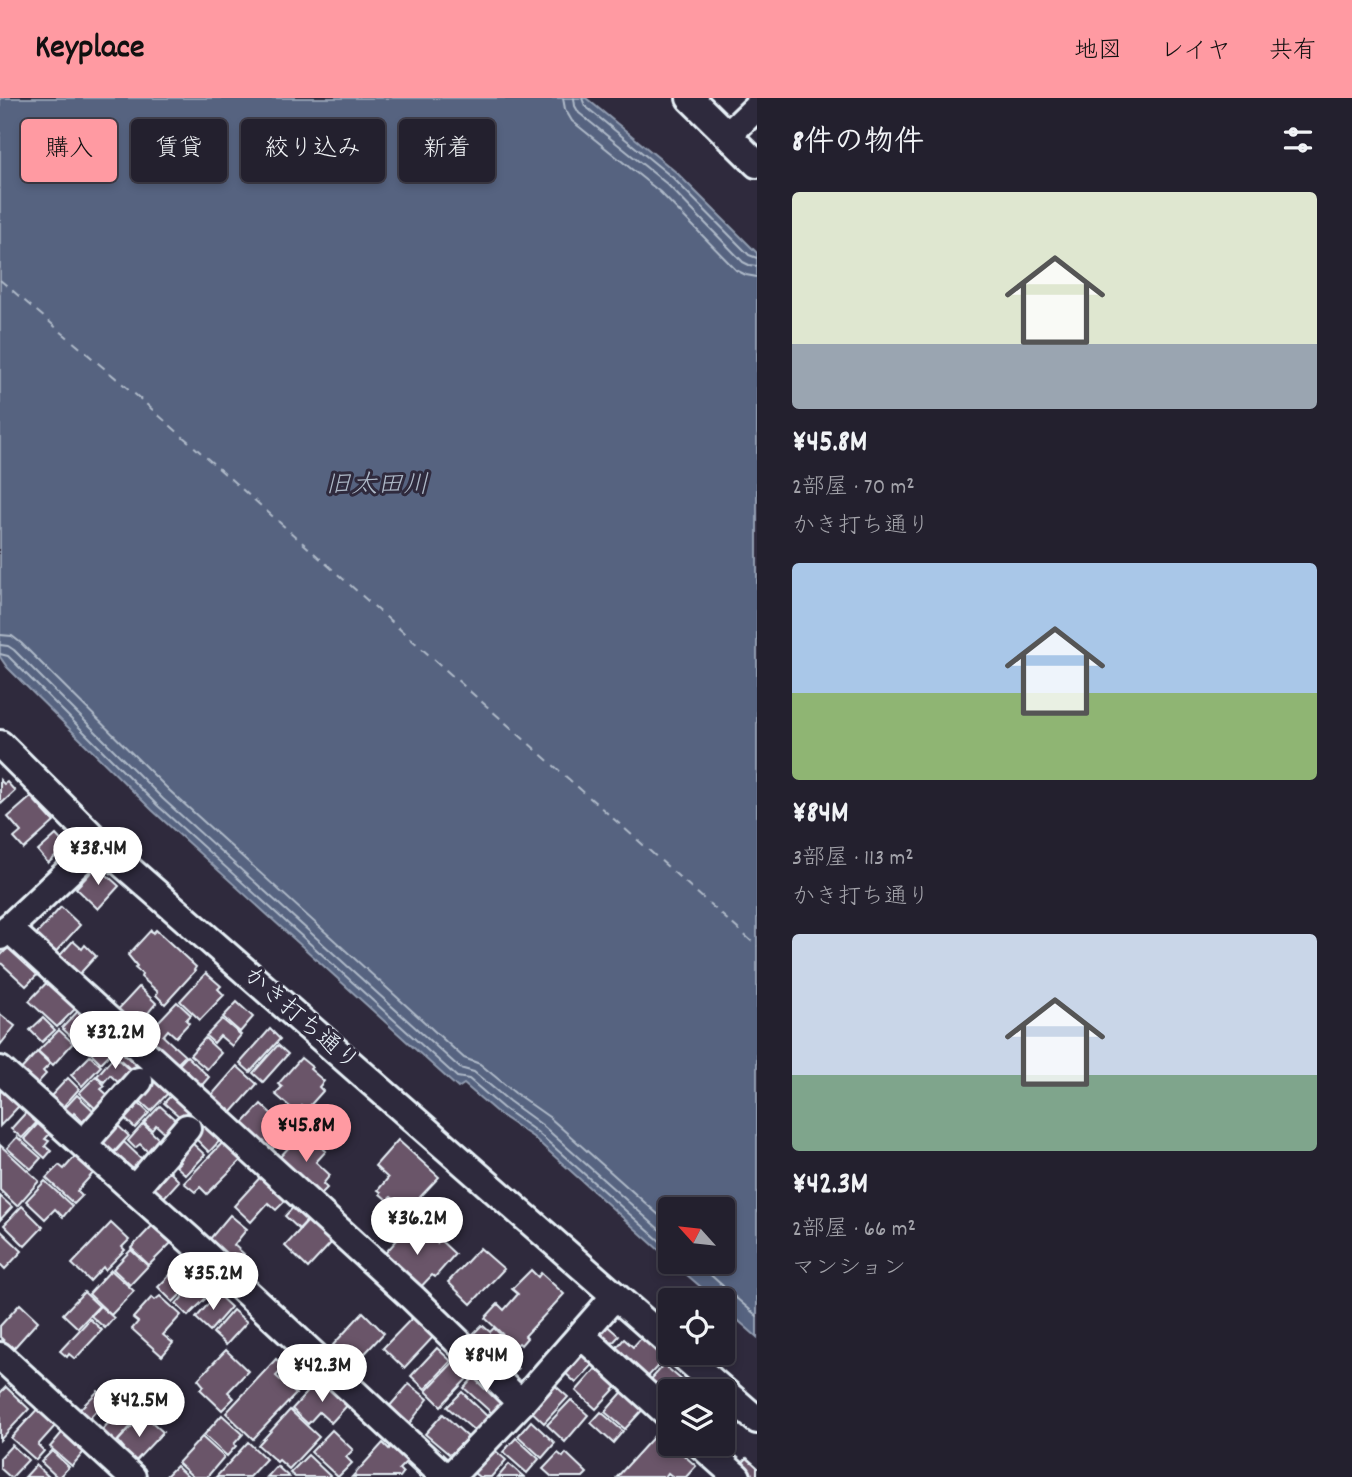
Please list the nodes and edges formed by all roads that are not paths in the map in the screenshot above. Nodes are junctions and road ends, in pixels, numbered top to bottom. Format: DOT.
graph roads {
  1 [pos="690,98"];
  2 [pos="757,107"];
  3 [pos="728,135"];
  4 [pos="757,164"];
  5 [pos="3,753"];
  6 [pos="99,843"];
  7 [pos="4,932"];
  8 [pos="0,1070"];
  9 [pos="139,1081"];
  10 [pos="187,1128"];
  11 [pos="83,1144"];
  12 [pos="134,1190"];
  13 [pos="615,1296"];
  14 [pos="658,1334"];
  15 [pos="580,1335"];
  16 [pos="0,1356"];
  17 [pos="694,1365"];
  18 [pos="521,1403"];
  19 [pos="658,1405"];
  20 [pos="757,1420"];
  21 [pos="713,1456"];
  22 [pos="132,1477"];
  23 [pos="447,1477"];
  24 [pos="737,1477"];
  1 -- 3 [label="street"];
  2 -- 3 [label="street"];
  3 -- 4 [label="street"];
  5 -- 6 [label="street, かき打ち通り"];
  6 -- 7 [label="street"];
  6 -- 13 [label="street, かき打ち通り"];
  7 -- 18 [label="street"];
  8 -- 11 [label="street"];
  9 -- 11 [label="street"];
  10 -- 12 [label="street"];
  11 -- 12 [label="street"];
  12 -- 23 [label="street"];
  13 -- 14 [label="street, かき打ち通り"];
  13 -- 15 [label="street"];
  15 -- 18 [label="street"];
  15 -- 19 [label="street"];
  16 -- 22 [label="street"];
  17 -- 20 [label="street"];
  18 -- 23 [label="street"];
  21 -- 24 [label="street"];
}
